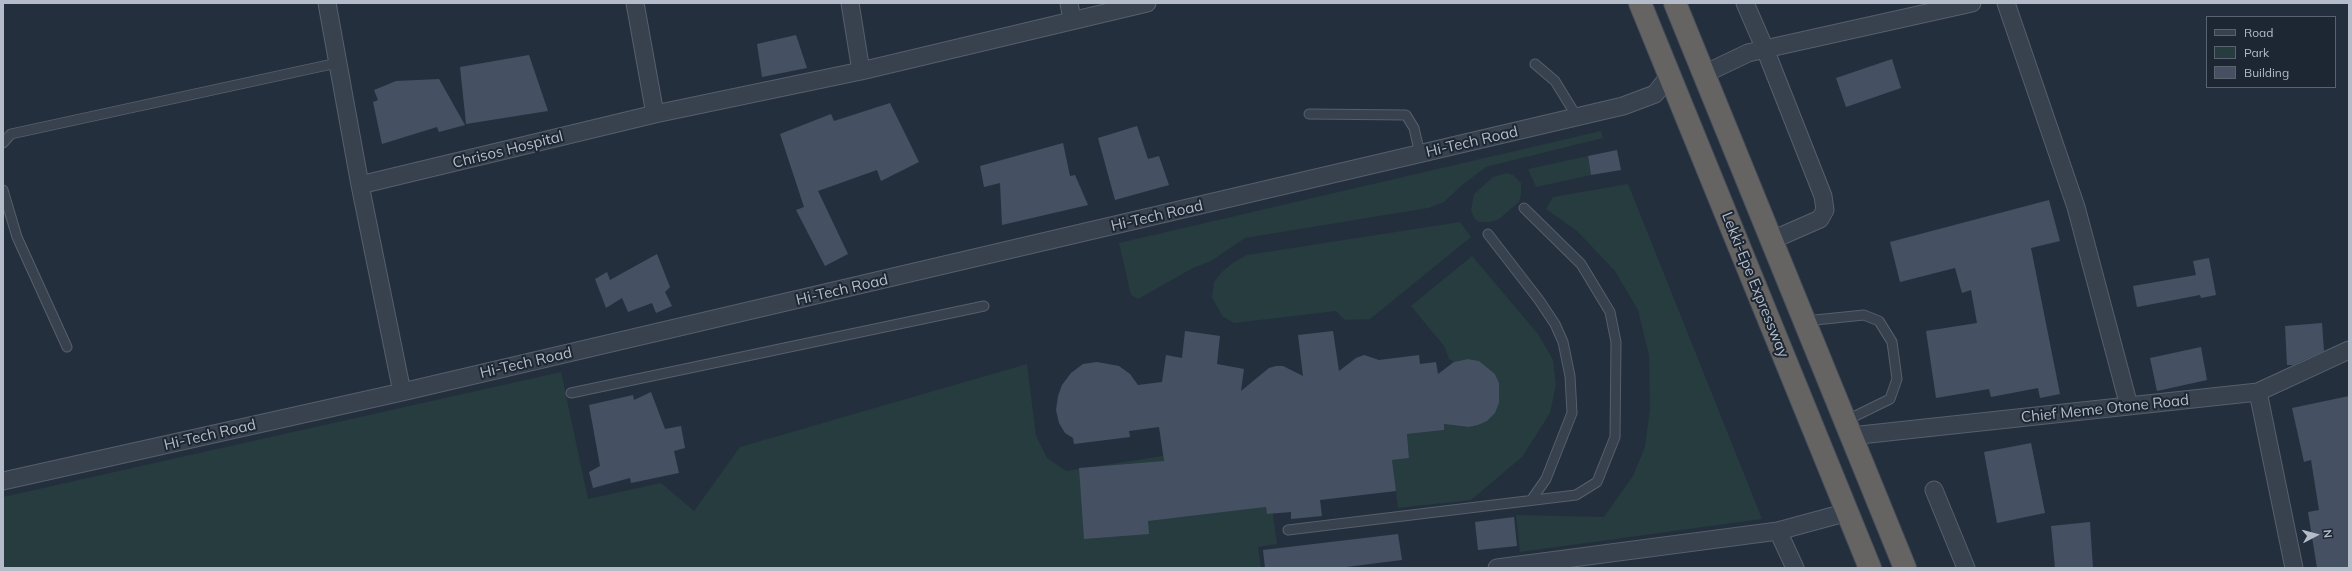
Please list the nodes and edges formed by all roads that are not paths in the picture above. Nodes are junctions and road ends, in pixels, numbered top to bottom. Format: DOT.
graph roads {
  1 [pos="327,3"];
  2 [pos="635,3"];
  3 [pos="850,3"];
  4 [pos="1069,3"];
  5 [pos="1147,3"];
  6 [pos="1640,3"];
  7 [pos="1675,3"];
  8 [pos="1745,3"];
  9 [pos="1972,3"];
  10 [pos="2006,3"];
  11 [pos="1072,20"];
  12 [pos="1764,49"];
  13 [pos="337,63"];
  14 [pos="1535,64"];
  15 [pos="861,72"];
  16 [pos="1704,74"];
  17 [pos="1669,76"];
  18 [pos="656,114"];
  19 [pos="1309,114"];
  20 [pos="1577,117"];
  21 [pos="3,143"];
  22 [pos="1420,154"];
  23 [pos="360,185"];
  24 [pos="3,190"];
  25 [pos="1524,208"];
  26 [pos="1488,234"];
  27 [pos="1772,240"];
  28 [pos="984,306"];
  29 [pos="1804,321"];
  30 [pos="67,347"];
  31 [pos="2349,350"];
  32 [pos="402,392"];
  33 [pos="2258,392"];
  34 [pos="571,393"];
  35 [pos="2129,406"];
  36 [pos="1848,428"];
  37 [pos="3,481"];
  38 [pos="1934,490"];
  39 [pos="1532,499"];
  40 [pos="1848,512"];
  41 [pos="1288,530"];
  42 [pos="1778,531"];
  43 [pos="1497,568"];
  44 [pos="1795,568"];
  45 [pos="1870,568"];
  46 [pos="1905,568"];
  47 [pos="1966,568"];
  48 [pos="2294,568"];
  1 -- 13 [label="street"];
  2 -- 18 [label="street"];
  3 -- 15 [label="street"];
  4 -- 11 [label="street"];
  5 -- 11 [label="street, Chrisos Hospital"];
  6 -- 17 [label="highway, Lekki-Epe Expressway"];
  7 -- 16 [label="highway"];
  8 -- 12 [label="street"];
  9 -- 12 [label="street"];
  10 -- 35 [label="street"];
  11 -- 15 [label="street, Chrisos Hospital"];
  12 -- 16 [label="street"];
  12 -- 27 [label="street"];
  13 -- 21 [label="lane"];
  13 -- 23 [label="street"];
  14 -- 20 [label="lane"];
  15 -- 18 [label="street, Chrisos Hospital"];
  16 -- 27 [label="highway"];
  17 -- 20 [label="street, Hi-Tech Road"];
  17 -- 40 [label="highway, Lekki-Epe Expressway"];
  18 -- 23 [label="street, Chrisos Hospital"];
  19 -- 22 [label="lane"];
  20 -- 22 [label="street, Hi-Tech Road"];
  22 -- 32 [label="street, Hi-Tech Road"];
  23 -- 32 [label="street"];
  24 -- 30 [label="lane"];
  25 -- 39 [label="lane"];
  26 -- 39 [label="lane"];
  27 -- 29 [label="highway"];
  28 -- 34 [label="lane"];
  29 -- 36 [label="highway"];
  29 -- 36 [label="lane"];
  31 -- 33 [label="street, Chief Meme Otone Road"];
  32 -- 37 [label="street, Hi-Tech Road"];
  33 -- 35 [label="street, Chief Meme Otone Road"];
  33 -- 48 [label="street"];
  35 -- 36 [label="street, Chief Meme Otone Road"];
  36 -- 46 [label="highway"];
  38 -- 47 [label="street"];
  39 -- 41 [label="lane"];
  40 -- 42 [label="street"];
  40 -- 45 [label="highway, Lekki-Epe Expressway"];
  42 -- 43 [label="street"];
  42 -- 44 [label="street"];
}
